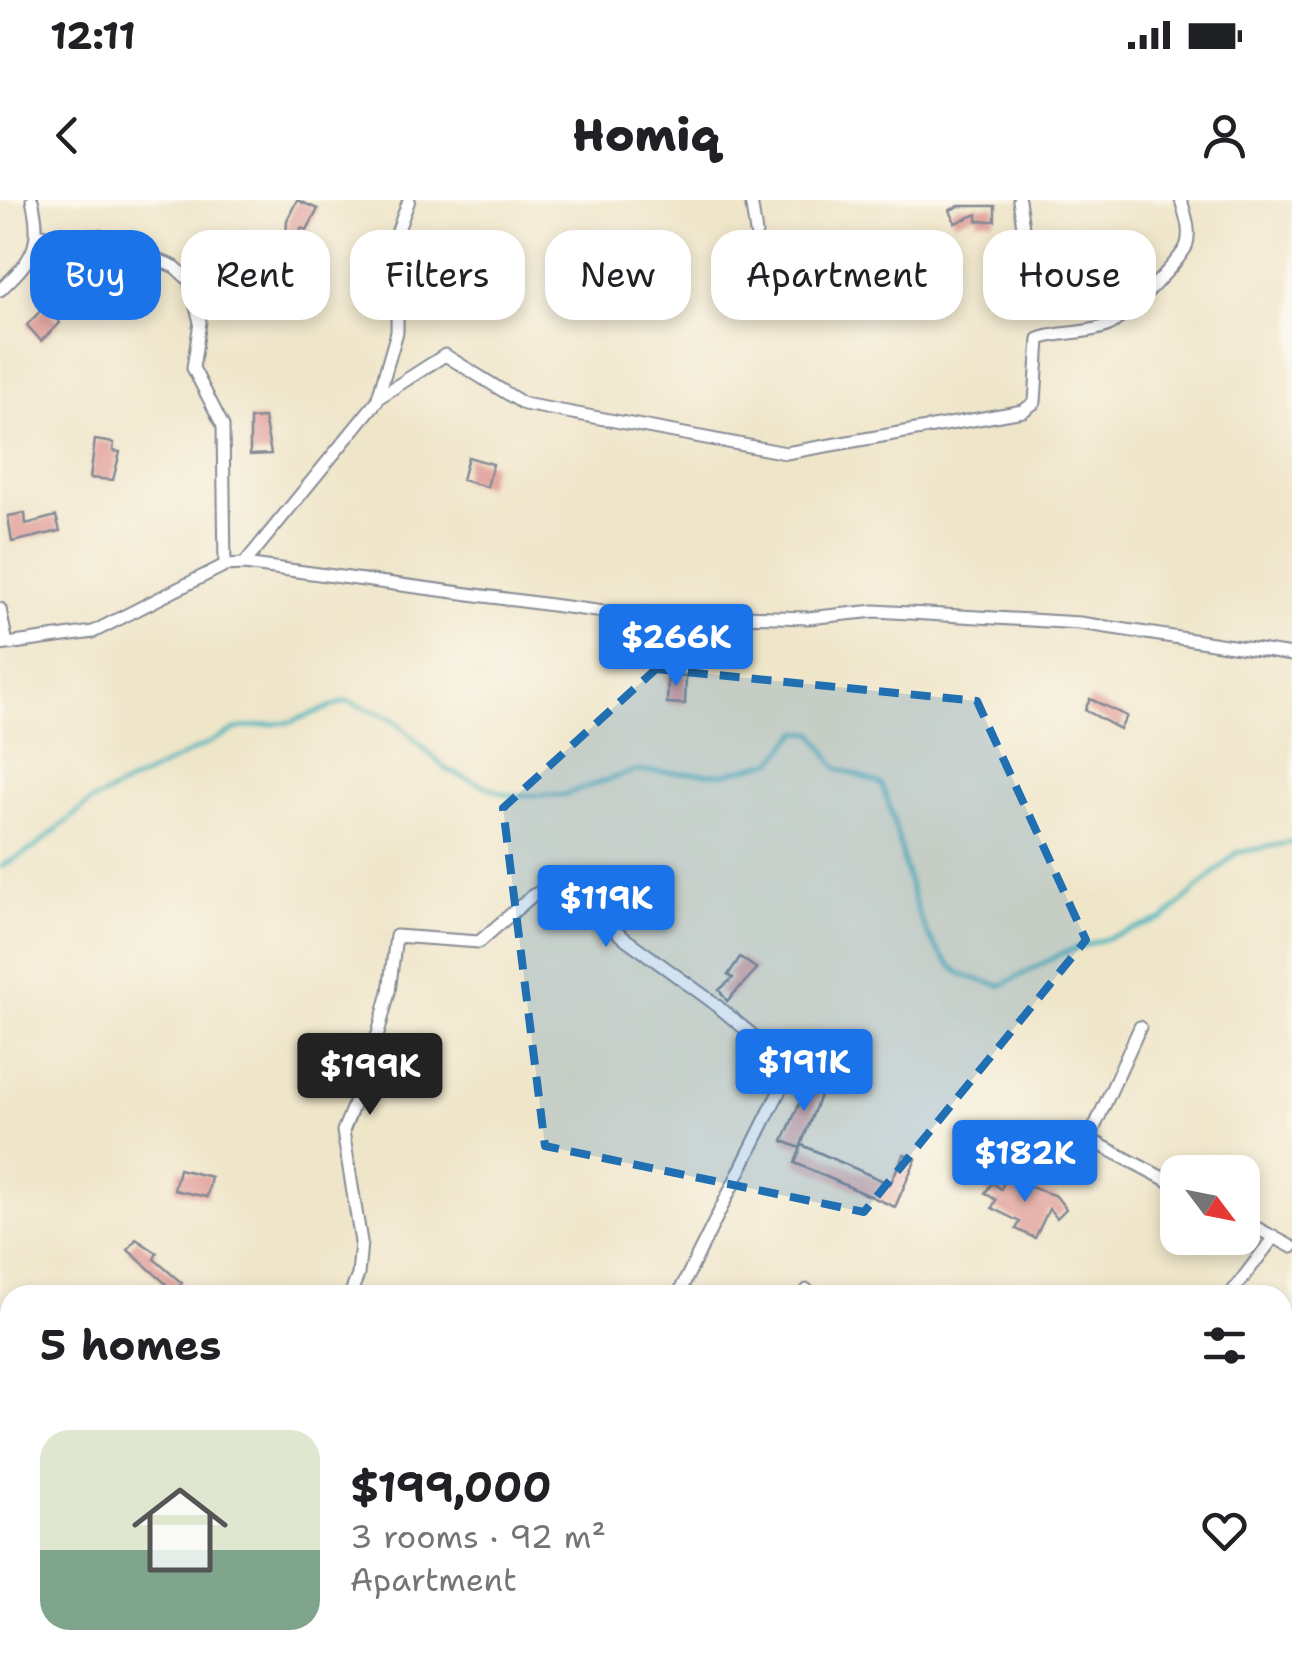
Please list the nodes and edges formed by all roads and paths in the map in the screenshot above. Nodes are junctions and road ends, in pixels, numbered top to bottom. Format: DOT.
graph roads {
  1 [pos="32,200"];
  2 [pos="409,200"];
  3 [pos="751,200"];
  4 [pos="1020,200"];
  5 [pos="1182,200"];
  6 [pos="1023,227"];
  7 [pos="37,230"];
  8 [pos="755,230"];
  9 [pos="30,257"];
  10 [pos="161,261"];
  11 [pos="0,290"];
  12 [pos="378,398"];
  13 [pos="244,564"];
  14 [pos="225,566"];
  15 [pos="0,609"];
  16 [pos="3,645"];
  17 [pos="1292,656"];
  18 [pos="1140,1027"];
  19 [pos="1160,1176"];
  20 [pos="1260,1230"];
  21 [pos="1274,1237"];
  22 [pos="1292,1247"];
  23 [pos="354,1285"];
  24 [pos="683,1285"];
  25 [pos="1238,1285"];
  1 -- 7 [label="street"];
  2 -- 12 [label="street"];
  3 -- 8 [label="street"];
  4 -- 6 [label="street"];
  5 -- 12 [label="street"];
  9 -- 11 [label="street"];
  10 -- 14 [label="street"];
  12 -- 13 [label="street"];
  13 -- 14 [label="street"];
  13 -- 17 [label="street"];
  14 -- 16 [label="street"];
  15 -- 16 [label="street"];
  18 -- 19 [label="street"];
  20 -- 21 [label="street"];
  21 -- 22 [label="street"];
  21 -- 25 [label="street"];
  23 -- 24 [label="street"];
}
